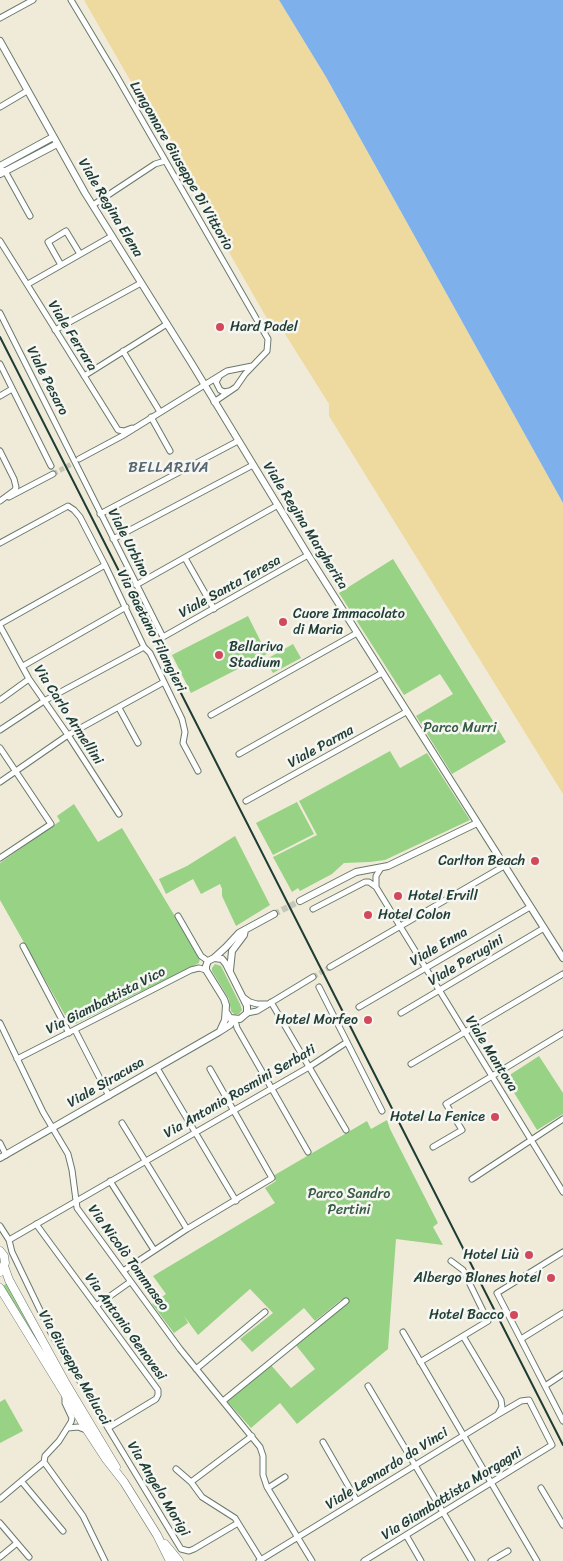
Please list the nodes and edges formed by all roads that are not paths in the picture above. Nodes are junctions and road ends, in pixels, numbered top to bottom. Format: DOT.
graph roads {
  1 [pos="33,0"];
  2 [pos="71,0"];
  3 [pos="0,18"];
  4 [pos="0,42"];
  5 [pos="27,91"];
  6 [pos="0,107"];
  7 [pos="53,137"];
  8 [pos="57,144"];
  9 [pos="165,161"];
  10 [pos="1,170"];
  11 [pos="93,205"];
  12 [pos="30,216"];
  13 [pos="112,236"];
  14 [pos="0,241"];
  15 [pos="80,254"];
  16 [pos="61,265"];
  17 [pos="141,283"];
  18 [pos="28,284"];
  19 [pos="0,313"];
  20 [pos="166,324"];
  21 [pos="55,330"];
  22 [pos="123,351"];
  23 [pos="0,364"];
  24 [pos="252,366"];
  25 [pos="226,372"];
  26 [pos="84,376"];
  27 [pos="219,376"];
  28 [pos="239,384"];
  29 [pos="204,385"];
  30 [pos="12,389"];
  31 [pos="231,391"];
  32 [pos="0,396"];
  33 [pos="214,402"];
  34 [pos="160,412"];
  35 [pos="151,417"];
  36 [pos="132,428"];
  37 [pos="238,441"];
  38 [pos="0,451"];
  39 [pos="170,451"];
  40 [pos="76,459"];
  41 [pos="253,465"];
  42 [pos="51,466"];
  43 [pos="53,474"];
  44 [pos="0,501"];
  45 [pos="278,505"];
  46 [pos="100,514"];
  47 [pos="113,539"];
  48 [pos="0,543"];
  49 [pos="308,556"];
  50 [pos="185,558"];
  51 [pos="105,565"];
  52 [pos="136,585"];
  53 [pos="126,607"];
  54 [pos="214,609"];
  55 [pos="0,625"];
  56 [pos="357,633"];
  57 [pos="163,637"];
  58 [pos="144,647"];
  59 [pos="22,666"];
  60 [pos="382,673"];
  61 [pos="29,680"];
  62 [pos="164,682"];
  63 [pos="0,700"];
  64 [pos="44,701"];
  65 [pos="118,708"];
  66 [pos="406,712"];
  67 [pos="211,715"];
  68 [pos="0,730"];
  69 [pos="68,735"];
  70 [pos="138,743"];
  71 [pos="0,748"];
  72 [pos="239,754"];
  73 [pos="16,772"];
  74 [pos="198,772"];
  75 [pos="0,782"];
  76 [pos="246,801"];
  77 [pos="119,814"];
  78 [pos="477,823"];
  79 [pos="0,858"];
  80 [pos="504,866"];
  81 [pos="381,868"];
  82 [pos="376,887"];
  83 [pos="300,901"];
  84 [pos="530,907"];
  85 [pos="312,909"];
  86 [pos="274,914"];
  87 [pos="178,916"];
  88 [pos="400,927"];
  89 [pos="544,928"];
  90 [pos="245,930"];
  91 [pos="23,946"];
  92 [pos="563,958"];
  93 [pos="211,959"];
  94 [pos="330,968"];
  95 [pos="426,968"];
  96 [pos="206,970"];
  97 [pos="230,971"];
  98 [pos="563,974"];
  99 [pos="313,977"];
  100 [pos="319,987"];
  101 [pos="438,990"];
  102 [pos="242,997"];
  103 [pos="270,1003"];
  104 [pos="359,1007"];
  105 [pos="226,1012"];
  106 [pos="246,1013"];
  107 [pos="401,1014"];
  108 [pos="236,1020"];
  109 [pos="0,1023"];
  110 [pos="75,1030"];
  111 [pos="219,1032"];
  112 [pos="464,1032"];
  113 [pos="69,1033"];
  114 [pos="563,1033"];
  115 [pos="347,1042"];
  116 [pos="17,1059"];
  117 [pos="411,1064"];
  118 [pos="309,1067"];
  119 [pos="157,1068"];
  120 [pos="210,1069"];
  121 [pos="491,1076"];
  122 [pos="271,1088"];
  123 [pos="109,1096"];
  124 [pos="233,1111"];
  125 [pos="382,1111"];
  126 [pos="563,1119"];
  127 [pos="122,1123"];
  128 [pos="53,1127"];
  129 [pos="346,1130"];
  130 [pos="196,1132"];
  131 [pos="531,1140"];
  132 [pos="0,1143"];
  133 [pos="433,1147"];
  134 [pos="308,1152"];
  135 [pos="3,1157"];
  136 [pos="144,1160"];
  137 [pos="472,1179"];
  138 [pos="110,1180"];
  139 [pos="563,1192"];
  140 [pos="76,1200"];
  141 [pos="236,1201"];
  142 [pos="36,1224"];
  143 [pos="0,1226"];
  144 [pos="187,1230"];
  145 [pos="9,1240"];
  146 [pos="154,1250"];
  147 [pos="0,1251"];
  148 [pos="563,1252"];
  149 [pos="451,1261"];
  150 [pos="2,1269"];
  151 [pos="123,1271"];
  152 [pos="130,1282"];
  153 [pos="0,1288"];
  154 [pos="346,1301"];
  155 [pos="96,1306"];
  156 [pos="265,1312"];
  157 [pos="563,1313"];
  158 [pos="403,1332"];
  159 [pos="463,1336"];
  160 [pos="520,1339"];
  161 [pos="420,1362"];
  162 [pos="196,1369"];
  163 [pos="563,1374"];
  164 [pos="368,1386"];
  165 [pos="545,1386"];
  166 [pos="64,1394"];
  167 [pos="223,1401"];
  168 [pos="497,1415"];
  169 [pos="563,1421"];
  170 [pos="68,1428"];
  171 [pos="108,1428"];
  172 [pos="87,1430"];
  173 [pos="464,1435"];
  174 [pos="252,1436"];
  175 [pos="323,1442"];
  176 [pos="552,1445"];
  177 [pos="44,1462"];
  178 [pos="415,1465"];
  179 [pos="176,1469"];
  180 [pos="285,1477"];
  181 [pos="22,1482"];
  182 [pos="124,1482"];
  183 [pos="191,1482"];
  184 [pos="491,1483"];
  185 [pos="268,1488"];
  186 [pos="541,1488"];
  187 [pos="0,1499"];
  188 [pos="357,1501"];
  189 [pos="443,1512"];
  190 [pos="0,1522"];
  191 [pos="238,1523"];
  192 [pos="563,1525"];
  193 [pos="63,1531"];
  194 [pos="157,1535"];
  195 [pos="406,1535"];
  196 [pos="298,1538"];
  197 [pos="17,1543"];
  198 [pos="508,1551"];
  199 [pos="0,1557"];
  200 [pos="29,1558"];
  201 [pos="260,1560"];
  202 [pos="105,1561"];
  203 [pos="170,1561"];
  204 [pos="179,1561"];
  205 [pos="312,1561"];
  206 [pos="366,1561"];
  207 [pos="421,1561"];
  208 [pos="472,1561"];
  209 [pos="491,1561"];
  210 [pos="537,1561"];
  1 -- 3 [label="street"];
  2 -- 9 [label="street, Lungomare Giuseppe Di Vittorio"];
  4 -- 5 [label="street, Viale Regina Elena"];
  5 -- 6 [label="street"];
  5 -- 7 [label="street, Viale Regina Elena"];
  7 -- 8 [label="street, Viale Regina Elena"];
  7 -- 10 [label="street"];
  8 -- 10 [label="street"];
  8 -- 11 [label="street, Viale Regina Elena"];
  9 -- 11 [label="street"];
  9 -- 24 [label="street, Lungomare Giuseppe Di Vittorio"];
  10 -- 12 [label="street"];
  11 -- 13 [label="street, Viale Regina Elena"];
  13 -- 15 [label="street"];
  13 -- 17 [label="street, Viale Regina Elena"];
  14 -- 18 [label="street, Viale Ferrara"];
  15 -- 16 [label="street"];
  15 -- 16 [label="street"];
  16 -- 18 [label="street"];
  17 -- 20 [label="street, Viale Regina Elena"];
  17 -- 21 [label="street"];
  18 -- 21 [label="street, Viale Ferrara"];
  19 -- 40 [label="street, Viale Pesaro"];
  20 -- 22 [label="street"];
  20 -- 29 [label="street, Viale Regina Elena"];
  21 -- 26 [label="street, Viale Ferrara"];
  22 -- 26 [label="street"];
  22 -- 34 [label="street"];
  23 -- 30 [label="street"];
  24 -- 25 [label="street"];
  24 -- 28 [label="street"];
  25 -- 27 [label="street"];
  25 -- 28 [label="street"];
  26 -- 36 [label="street, Viale Ferrara"];
  27 -- 29 [label="street"];
  27 -- 31 [label="street"];
  28 -- 31 [label="street"];
  29 -- 33 [label="street, Viale Regina Margherita"];
  29 -- 34 [label="street"];
  30 -- 32 [label="street"];
  30 -- 42 [label="street"];
  31 -- 33 [label="street"];
  33 -- 37 [label="street, Viale Regina Margherita"];
  34 -- 35 [label="street"];
  35 -- 36 [label="street"];
  35 -- 39 [label="street"];
  36 -- 40 [label="street"];
  37 -- 41 [label="street, Viale Regina Margherita"];
  37 -- 46 [label="street"];
  38 -- 44 [label="street"];
  40 -- 46 [label="street, Viale Urbino"];
  41 -- 45 [label="street, Viale Regina Margherita"];
  41 -- 47 [label="street"];
  43 -- 44 [label="street"];
  45 -- 49 [label="street, Viale Regina Margherita"];
  45 -- 50 [label="street"];
  46 -- 47 [label="street, Viale Urbino"];
  47 -- 52 [label="street, Viale Urbino"];
  48 -- 51 [label="street, Via Gaetano Filangieri"];
  49 -- 54 [label="street, Viale Santa Teresa"];
  49 -- 56 [label="street, Viale Regina Margherita"];
  50 -- 52 [label="street"];
  50 -- 54 [label="street"];
  51 -- 53 [label="street, Via Gaetano Filangieri"];
  51 -- 55 [label="street"];
  52 -- 57 [label="street, Viale Urbino"];
  53 -- 58 [label="street, Via Gaetano Filangieri"];
  53 -- 59 [label="street"];
  54 -- 57 [label="street, Viale Santa Teresa"];
  55 -- 59 [label="street, Via Carlo Armellini"];
  56 -- 60 [label="street, Viale Regina Margherita"];
  56 -- 67 [label="street"];
  58 -- 62 [label="street, Via Gaetano Filangieri"];
  58 -- 64 [label="street"];
  59 -- 61 [label="street, Via Carlo Armellini"];
  60 -- 66 [label="street, Viale Regina Margherita"];
  60 -- 72 [label="street"];
  61 -- 63 [label="street"];
  61 -- 64 [label="street, Via Carlo Armellini"];
  62 -- 65 [label="street"];
  62 -- 74 [label="street, Via Gaetano Filangieri"];
  64 -- 68 [label="street"];
  64 -- 69 [label="street, Via Carlo Armellini"];
  65 -- 69 [label="street"];
  65 -- 70 [label="street"];
  66 -- 76 [label="street, Viale Parma"];
  66 -- 78 [label="street, Viale Regina Margherita"];
  69 -- 73 [label="street"];
  69 -- 77 [label="street, Via Carlo Armellini"];
  71 -- 73 [label="street"];
  73 -- 75 [label="street"];
  73 -- 79 [label="street"];
  78 -- 80 [label="street, Viale Regina Margherita"];
  78 -- 81 [label="street"];
  80 -- 84 [label="street, Viale Regina Margherita"];
  80 -- 88 [label="street"];
  81 -- 82 [label="street"];
  81 -- 83 [label="street"];
  82 -- 85 [label="street"];
  82 -- 88 [label="street, Viale Mantova"];
  84 -- 89 [label="street, Viale Regina Margherita"];
  84 -- 95 [label="street, Viale Enna"];
  86 -- 90 [label="street"];
  87 -- 93 [label="street"];
  88 -- 94 [label="street"];
  88 -- 95 [label="street, Viale Mantova"];
  89 -- 92 [label="street, Viale Regina Margherita"];
  89 -- 101 [label="street, Viale Perugini"];
  90 -- 93 [label="street"];
  90 -- 97 [label="street"];
  91 -- 113 [label="street"];
  93 -- 96 [label="street"];
  93 -- 97 [label="street"];
  95 -- 101 [label="street, Viale Mantova"];
  95 -- 104 [label="street, Viale Enna"];
  96 -- 105 [label="street"];
  96 -- 110 [label="street, Via Giambattista Vico"];
  97 -- 102 [label="street"];
  98 -- 112 [label="street"];
  99 -- 103 [label="street"];
  100 -- 115 [label="street"];
  101 -- 107 [label="street, Viale Perugini"];
  101 -- 112 [label="street, Viale Mantova"];
  102 -- 103 [label="street"];
  102 -- 106 [label="street"];
  103 -- 106 [label="street"];
  103 -- 118 [label="street"];
  105 -- 108 [label="street"];
  105 -- 111 [label="street"];
  106 -- 108 [label="street, Viale Siracusa"];
  108 -- 111 [label="street, Viale Siracusa"];
  108 -- 122 [label="street"];
  109 -- 116 [label="street, Via Nicolò Tommaseo"];
  110 -- 113 [label="street, Via Giambattista Vico"];
  110 -- 123 [label="street"];
  111 -- 119 [label="street, Viale Siracusa"];
  112 -- 117 [label="street"];
  112 -- 121 [label="street, Viale Mantova"];
  113 -- 116 [label="street, Via Giambattista Vico"];
  114 -- 121 [label="street"];
  115 -- 118 [label="street, Via Antonio Rosmini Serbati"];
  115 -- 125 [label="street"];
  116 -- 128 [label="street, Via Nicolò Tommaseo"];
  118 -- 122 [label="street, Via Antonio Rosmini Serbati"];
  118 -- 129 [label="street"];
  119 -- 123 [label="street, Viale Siracusa"];
  119 -- 130 [label="street"];
  120 -- 124 [label="street"];
  121 -- 131 [label="street, Viale Mantova"];
  121 -- 133 [label="street"];
  122 -- 124 [label="street, Via Antonio Rosmini Serbati"];
  122 -- 134 [label="street"];
  123 -- 128 [label="street, Viale Siracusa"];
  124 -- 130 [label="street, Via Antonio Rosmini Serbati"];
  124 -- 141 [label="street"];
  126 -- 131 [label="street"];
  127 -- 136 [label="street"];
  128 -- 135 [label="street, Viale Siracusa"];
  128 -- 140 [label="street, Via Nicolò Tommaseo"];
  130 -- 136 [label="street, Via Antonio Rosmini Serbati"];
  130 -- 141 [label="street"];
  131 -- 137 [label="street"];
  131 -- 139 [label="street, Viale Mantova"];
  132 -- 135 [label="street, Viale Siracusa"];
  136 -- 138 [label="street, Via Antonio Rosmini Serbati"];
  136 -- 144 [label="street"];
  138 -- 140 [label="street, Via Antonio Rosmini Serbati"];
  138 -- 146 [label="street"];
  140 -- 142 [label="street, Via Antonio Rosmini Serbati"];
  140 -- 151 [label="street, Via Nicolò Tommaseo"];
  141 -- 144 [label="street"];
  142 -- 145 [label="street, Via Antonio Rosmini Serbati"];
  142 -- 155 [label="street, Via Antonio Genovesi"];
  143 -- 145 [label="street, Via Angelo Morigi"];
  144 -- 146 [label="street"];
  145 -- 171 [label="street, Via Angelo Morigi"];
  146 -- 151 [label="street"];
  147 -- 150 [label="main road, Via Giuseppe Melucci"];
  148 -- 160 [label="street"];
  149 -- 159 [label="street"];
  150 -- 182 [label="main road, Via Giuseppe Melucci"];
  151 -- 152 [label="street, Via Nicolò Tommaseo"];
  152 -- 155 [label="street"];
  152 -- 162 [label="street, Via Nicolò Tommaseo"];
  153 -- 166 [label="main road, Via Giuseppe Melucci"];
  154 -- 167 [label="street"];
  155 -- 171 [label="street, Via Antonio Genovesi"];
  156 -- 162 [label="street"];
  157 -- 160 [label="street"];
  158 -- 161 [label="street"];
  159 -- 161 [label="street"];
  159 -- 168 [label="street"];
  160 -- 165 [label="street"];
  161 -- 173 [label="street"];
  162 -- 167 [label="street, Via Nicolò Tommaseo"];
  163 -- 165 [label="street"];
  164 -- 178 [label="street"];
  165 -- 169 [label="street"];
  166 -- 170 [label="street"];
  166 -- 172 [label="main road, Via Giuseppe Melucci"];
  167 -- 174 [label="street, Via Nicolò Tommaseo"];
  168 -- 173 [label="street, Viale Leonardo da Vinci"];
  168 -- 176 [label="street, Viale Leonardo da Vinci"];
  170 -- 172 [label="street"];
  170 -- 177 [label="street"];
  171 -- 191 [label="street, Via Angelo Morigi"];
  172 -- 182 [label="main road, Via Giuseppe Melucci"];
  173 -- 178 [label="street, Viale Leonardo da Vinci"];
  173 -- 184 [label="street"];
  174 -- 183 [label="street"];
  174 -- 185 [label="street, Via Nicolò Tommaseo"];
  175 -- 188 [label="street"];
  176 -- 184 [label="street, Via Giambattista Morgagni"];
  177 -- 181 [label="street"];
  177 -- 202 [label="street"];
  178 -- 188 [label="street, Viale Leonardo da Vinci"];
  178 -- 189 [label="street"];
  179 -- 183 [label="street"];
  180 -- 185 [label="street"];
  181 -- 187 [label="street"];
  181 -- 193 [label="street"];
  182 -- 194 [label="main road, Via Giuseppe Melucci"];
  183 -- 191 [label="street"];
  184 -- 189 [label="street, Via Giambattista Morgagni"];
  184 -- 210 [label="street"];
  185 -- 196 [label="street, Via Nicolò Tommaseo"];
  186 -- 192 [label="street"];
  188 -- 196 [label="street, Viale Leonardo da Vinci"];
  189 -- 195 [label="street, Via Giambattista Morgagni"];
  189 -- 208 [label="street"];
  190 -- 197 [label="street"];
  191 -- 201 [label="street"];
  194 -- 203 [label="main road, Via Giuseppe Melucci"];
  194 -- 204 [label="main road, Via Giuseppe Melucci"];
  195 -- 206 [label="street, Via Giambattista Morgagni"];
  195 -- 207 [label="street"];
  196 -- 201 [label="street, Viale Leonardo da Vinci"];
  196 -- 205 [label="street, Via Nicolò Tommaseo"];
  197 -- 199 [label="street"];
  197 -- 200 [label="street"];
  198 -- 209 [label="street"];
}
